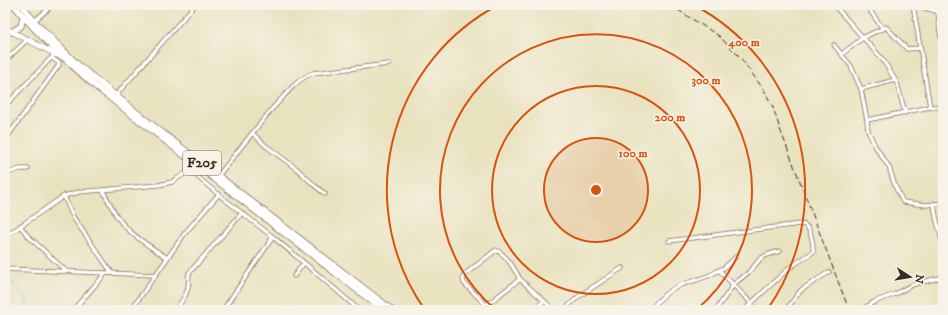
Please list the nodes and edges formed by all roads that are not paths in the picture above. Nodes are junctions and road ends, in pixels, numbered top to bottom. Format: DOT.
graph roads {
  1 [pos="14,5"];
  2 [pos="22,5"];
  3 [pos="53,5"];
  4 [pos="196,5"];
  5 [pos="834,5"];
  6 [pos="871,5"];
  7 [pos="914,5"];
  8 [pos="938,12"];
  9 [pos="943,13"];
  10 [pos="23,17"];
  11 [pos="34,21"];
  12 [pos="5,28"];
  13 [pos="883,29"];
  14 [pos="12,32"];
  15 [pos="864,37"];
  16 [pos="28,39"];
  17 [pos="943,43"];
  18 [pos="834,45"];
  19 [pos="921,48"];
  20 [pos="842,54"];
  21 [pos="54,56"];
  22 [pos="63,57"];
  23 [pos="5,61"];
  24 [pos="389,64"];
  25 [pos="895,80"];
  26 [pos="861,89"];
  27 [pos="116,95"];
  28 [pos="5,106"];
  29 [pos="943,107"];
  30 [pos="930,108"];
  31 [pos="904,113"];
  32 [pos="867,120"];
  33 [pos="252,133"];
  34 [pos="5,140"];
  35 [pos="195,164"];
  36 [pos="28,169"];
  37 [pos="190,170"];
  38 [pos="5,174"];
  39 [pos="218,176"];
  40 [pos="103,191"];
  41 [pos="218,194"];
  42 [pos="325,194"];
  43 [pos="64,196"];
  44 [pos="943,203"];
  45 [pos="934,204"];
  46 [pos="242,213"];
  47 [pos="20,226"];
  48 [pos="6,236"];
  49 [pos="273,237"];
  50 [pos="669,241"];
  51 [pos="943,245"];
  52 [pos="780,251"];
  53 [pos="736,256"];
  54 [pos="167,258"];
  55 [pos="304,263"];
  56 [pos="622,268"];
  57 [pos="5,269"];
  58 [pos="719,270"];
  59 [pos="66,271"];
  60 [pos="828,272"];
  61 [pos="106,273"];
  62 [pos="112,273"];
  63 [pos="155,275"];
  64 [pos="294,276"];
  65 [pos="943,277"];
  66 [pos="520,279"];
  67 [pos="734,284"];
  68 [pos="376,297"];
  69 [pos="544,301"];
  70 [pos="372,302"];
  71 [pos="751,303"];
  72 [pos="486,305"];
  73 [pos="73,310"];
  74 [pos="131,310"];
  75 [pos="176,310"];
  76 [pos="223,310"];
  77 [pos="359,310"];
  78 [pos="382,310"];
  79 [pos="392,310"];
  80 [pos="480,310"];
  81 [pos="493,310"];
  82 [pos="532,310"];
  83 [pos="554,310"];
  84 [pos="564,310"];
  85 [pos="650,310"];
  86 [pos="715,310"];
  87 [pos="744,310"];
  88 [pos="754,310"];
  89 [pos="786,310"];
  90 [pos="861,310"];
  1 -- 10 [label="main road, F205"];
  2 -- 11 [label="main road, F205"];
  3 -- 11 [label="street"];
  4 -- 27 [label="street"];
  5 -- 15 [label="street"];
  6 -- 13 [label="street"];
  7 -- 8 [label="street"];
  7 -- 19 [label="street"];
  8 -- 9 [label="street"];
  8 -- 17 [label="street"];
  10 -- 14 [label="main road"];
  10 -- 22 [label="main road, F205"];
  11 -- 27 [label="main road, F205"];
  12 -- 14 [label="main road"];
  13 -- 15 [label="street"];
  13 -- 19 [label="street"];
  14 -- 16 [label="main road"];
  15 -- 20 [label="street"];
  15 -- 25 [label="street"];
  16 -- 21 [label="main road"];
  16 -- 23 [label="street"];
  18 -- 20 [label="street"];
  19 -- 30 [label="street"];
  20 -- 26 [label="street"];
  21 -- 22 [label="main road"];
  21 -- 28 [label="street"];
  21 -- 34 [label="street"];
  22 -- 35 [label="main road, F205"];
  24 -- 33 [label="street"];
  25 -- 26 [label="street"];
  25 -- 31 [label="street"];
  26 -- 32 [label="street"];
  27 -- 39 [label="main road, F205"];
  29 -- 30 [label="street"];
  30 -- 31 [label="street"];
  31 -- 32 [label="street"];
  32 -- 45 [label="street"];
  33 -- 39 [label="street"];
  33 -- 42 [label="street"];
  35 -- 37 [label="street"];
  35 -- 70 [label="main road, F205"];
  36 -- 38 [label="street"];
  37 -- 40 [label="street"];
  37 -- 41 [label="street"];
  39 -- 68 [label="main road, F205"];
  40 -- 43 [label="street"];
  40 -- 54 [label="street"];
  41 -- 46 [label="street"];
  41 -- 54 [label="street"];
  43 -- 47 [label="street"];
  43 -- 62 [label="street"];
  44 -- 45 [label="street"];
  45 -- 51 [label="street"];
  46 -- 49 [label="street"];
  46 -- 75 [label="street"];
  47 -- 48 [label="street"];
  47 -- 59 [label="street"];
  49 -- 55 [label="street"];
  49 -- 76 [label="street"];
  50 -- 71 [label="street"];
  52 -- 67 [label="street"];
  53 -- 58 [label="street"];
  54 -- 63 [label="street"];
  55 -- 64 [label="street"];
  55 -- 77 [label="street"];
  56 -- 84 [label="street"];
  57 -- 59 [label="street"];
  58 -- 67 [label="street"];
  58 -- 85 [label="street"];
  59 -- 61 [label="street"];
  60 -- 89 [label="street"];
  61 -- 62 [label="street"];
  61 -- 73 [label="street"];
  62 -- 63 [label="street"];
  63 -- 74 [label="street"];
  65 -- 90 [label="street"];
  66 -- 69 [label="street"];
  66 -- 72 [label="street"];
  66 -- 72 [label="street"];
  67 -- 71 [label="street"];
  67 -- 86 [label="street"];
  68 -- 70 [label="main road"];
  68 -- 79 [label="main road, F205"];
  69 -- 82 [label="street"];
  69 -- 83 [label="street"];
  70 -- 78 [label="main road, F205"];
  71 -- 87 [label="street"];
  71 -- 88 [label="street"];
  72 -- 80 [label="street"];
  72 -- 81 [label="street"];
}
